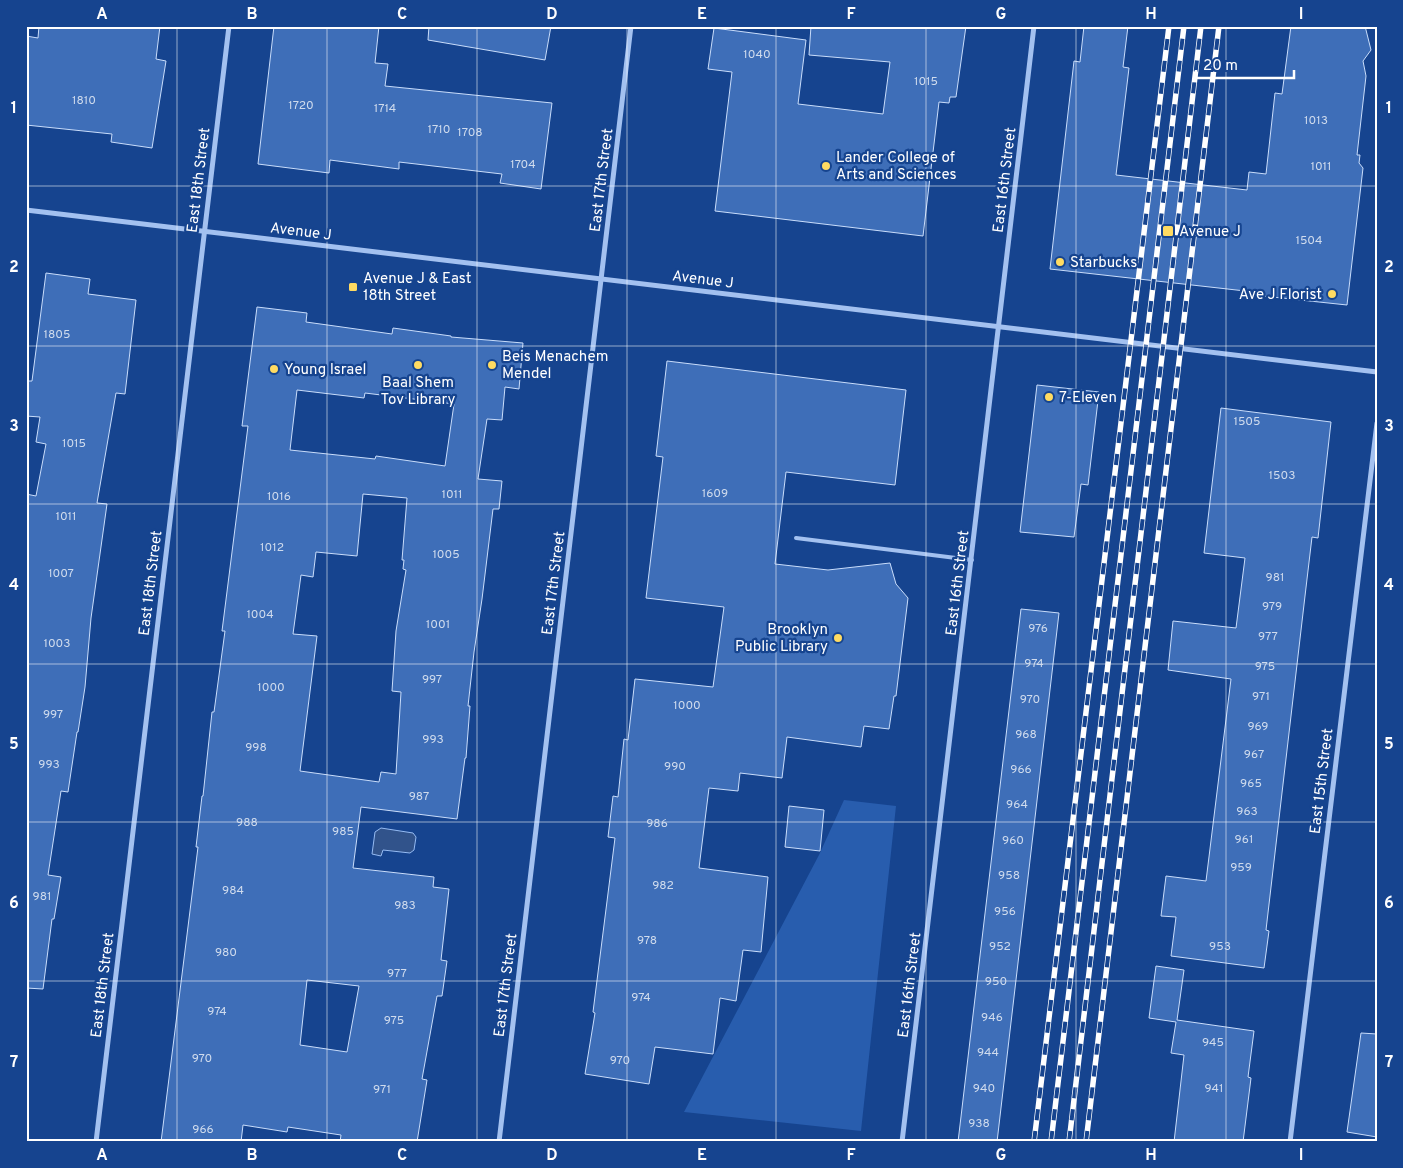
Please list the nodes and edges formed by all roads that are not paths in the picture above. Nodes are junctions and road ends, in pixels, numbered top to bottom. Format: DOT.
graph roads {
  1 [pos="229,26"];
  2 [pos="632,26"];
  3 [pos="1034,26"];
  4 [pos="26,210"];
  5 [pos="204,231"];
  6 [pos="602,279"];
  7 [pos="999,326"];
  8 [pos="1377,372"];
  9 [pos="1377,423"];
  10 [pos="796,538"];
  11 [pos="972,560"];
  12 [pos="96,1142"];
  13 [pos="499,1142"];
  14 [pos="902,1142"];
  15 [pos="1290,1142"];
  1 -- 5 [label="street, East 18th Street"];
  2 -- 6 [label="street, East 17th Street"];
  3 -- 7 [label="street, East 16th Street"];
  4 -- 5 [label="street, Avenue J"];
  5 -- 6 [label="street, Avenue J"];
  5 -- 12 [label="street, East 18th Street"];
  6 -- 7 [label="street, Avenue J"];
  6 -- 13 [label="street, East 17th Street"];
  7 -- 8 [label="street, Avenue J"];
  7 -- 11 [label="street, East 16th Street"];
  9 -- 15 [label="street, East 15th Street"];
  10 -- 11 [label="lane"];
  11 -- 14 [label="street, East 16th Street"];
}
